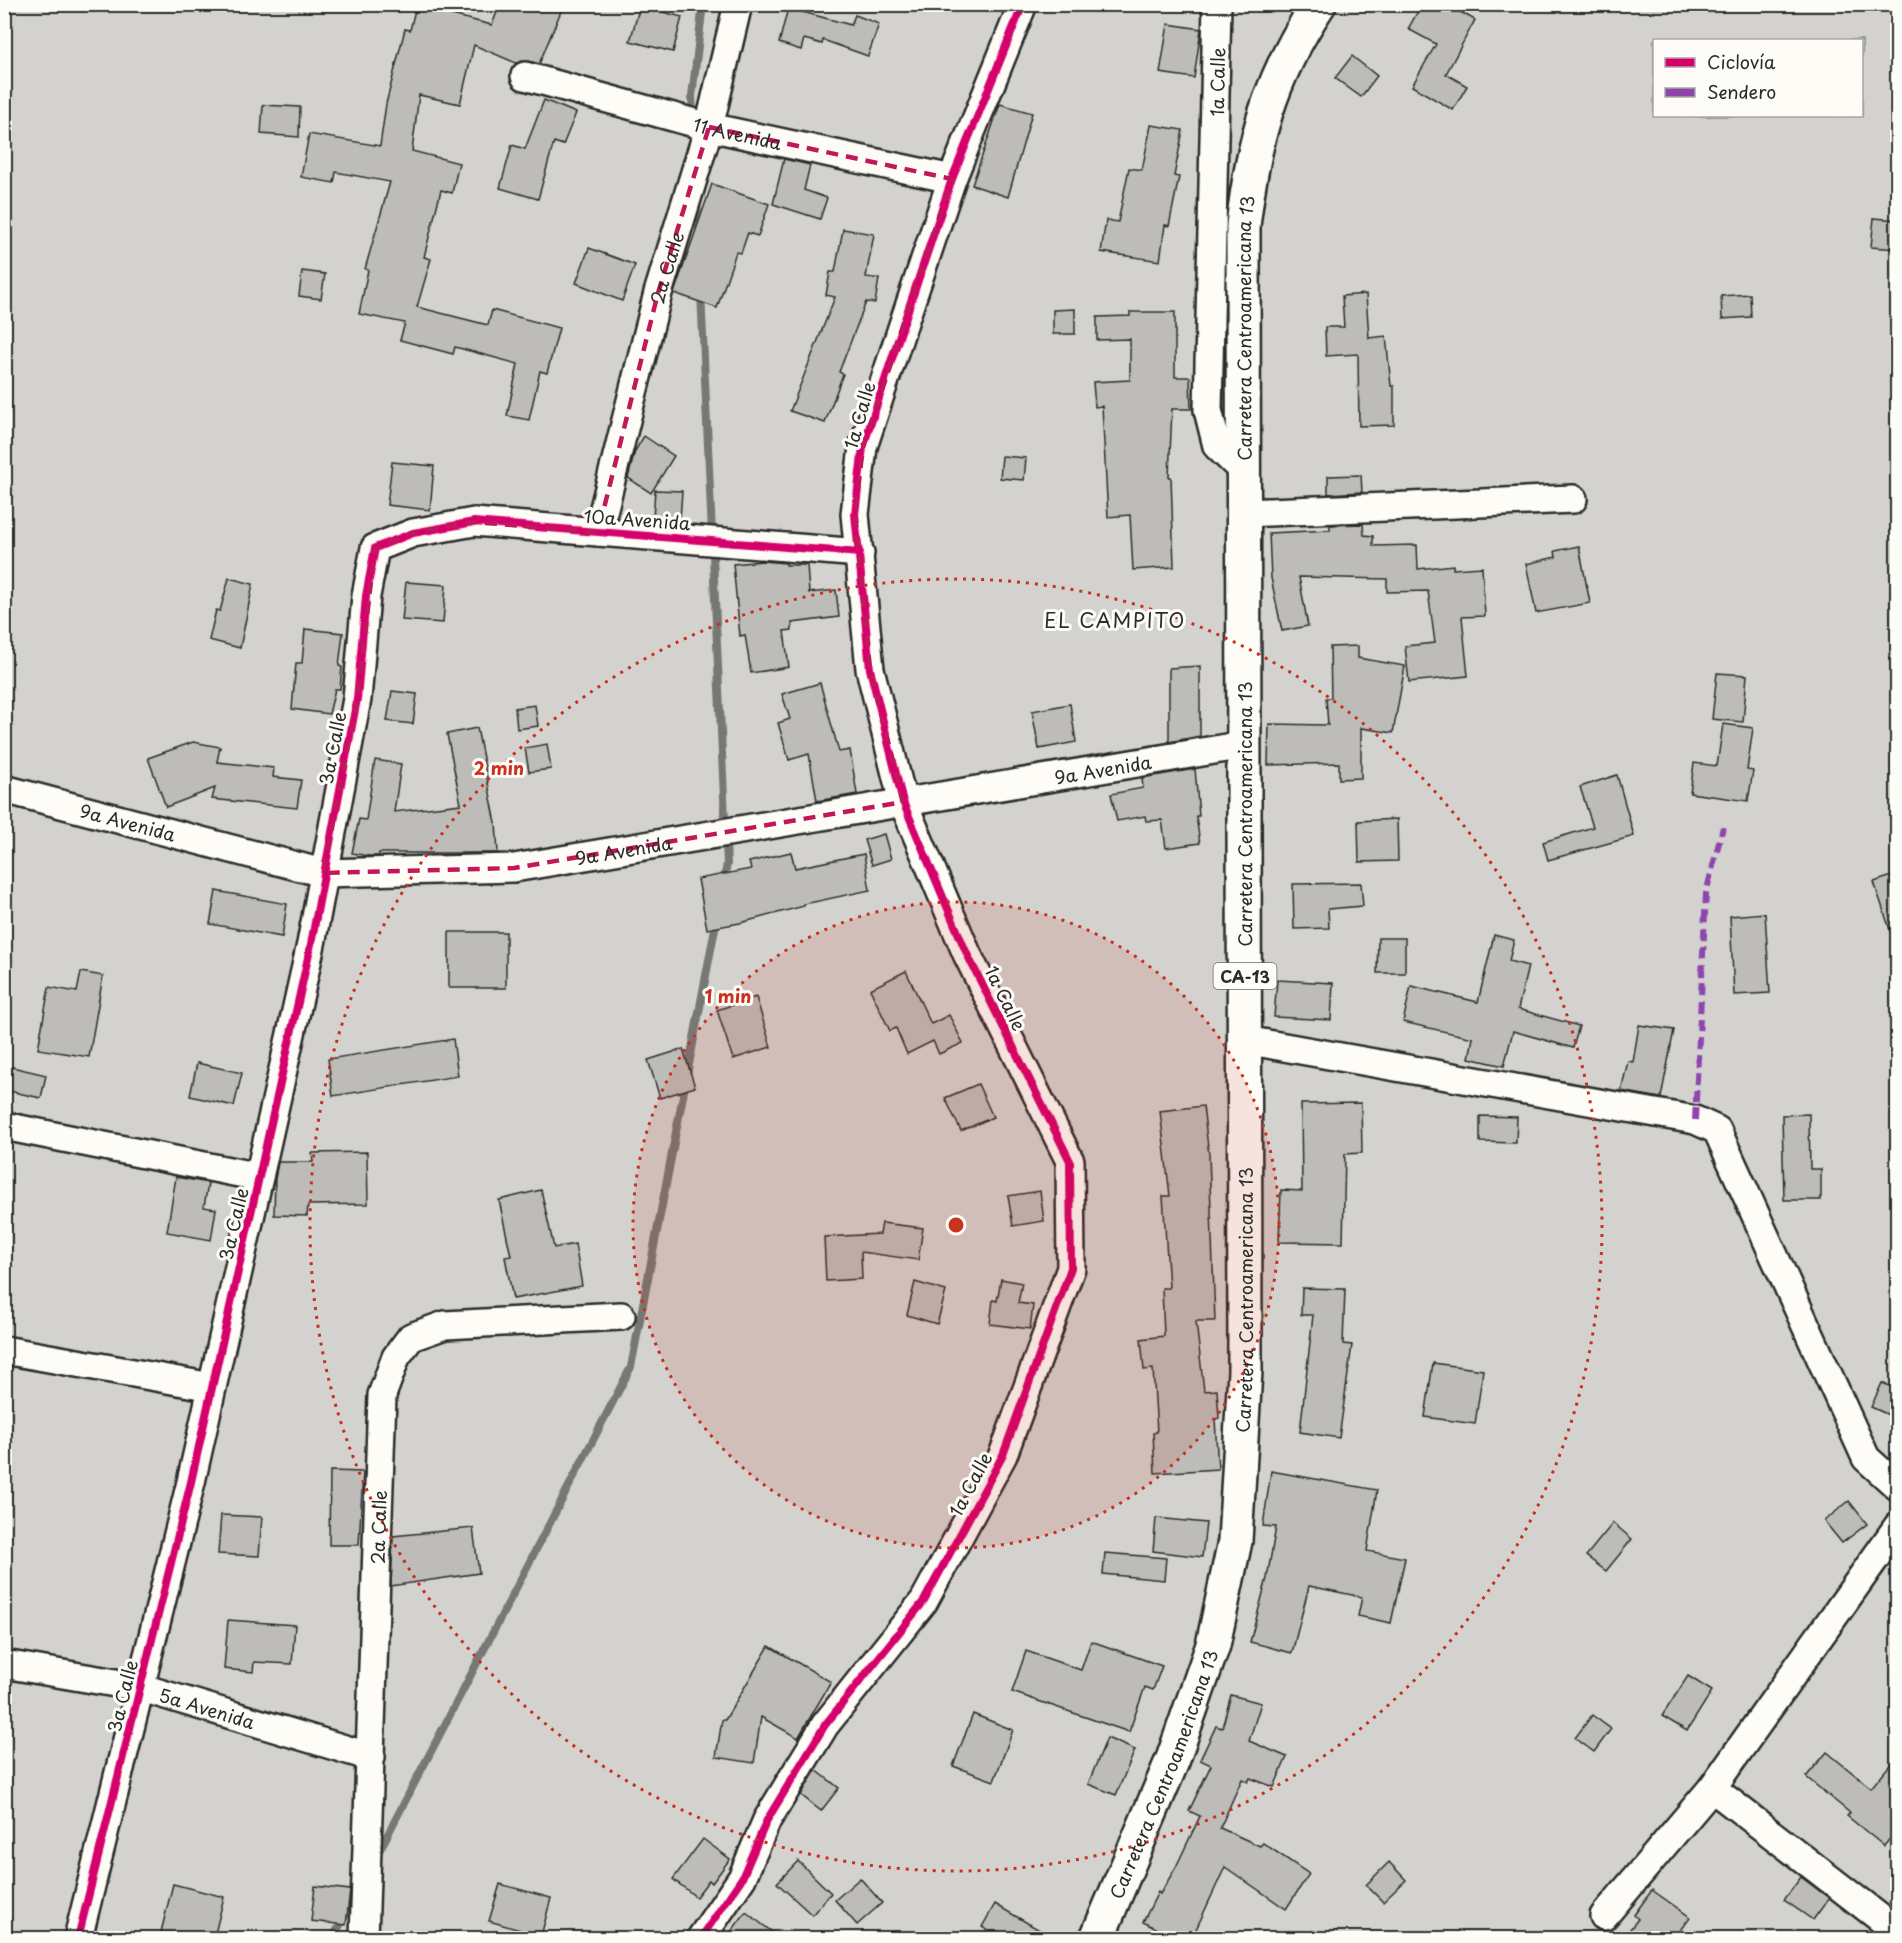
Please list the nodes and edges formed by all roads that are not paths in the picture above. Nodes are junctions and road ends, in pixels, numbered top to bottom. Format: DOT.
graph roads {
  1 [pos="738,4"];
  2 [pos="1023,4"];
  3 [pos="1217,4"];
  4 [pos="1319,4"];
  5 [pos="525,76"];
  6 [pos="709,127"];
  7 [pos="952,179"];
  8 [pos="1243,471"];
  9 [pos="1574,499"];
  10 [pos="1244,513"];
  11 [pos="598,531"];
  12 [pos="413,533"];
  13 [pos="860,553"];
  14 [pos="1244,746"];
  15 [pos="4,789"];
  16 [pos="903,802"];
  17 [pos="323,873"];
  18 [pos="1245,1040"];
  19 [pos="4,1126"];
  20 [pos="259,1177"];
  21 [pos="621,1316"];
  22 [pos="4,1350"];
  23 [pos="212,1388"];
  24 [pos="1898,1487"];
  25 [pos="1898,1526"];
  26 [pos="4,1664"];
  27 [pos="139,1687"];
  28 [pos="371,1757"];
  29 [pos="1712,1788"];
  30 [pos="1604,1916"];
  31 [pos="1898,1932"];
  32 [pos="78,1938"];
  33 [pos="364,1938"];
  34 [pos="701,1938"];
  35 [pos="1097,1938"];
  1 -- 6 [label="street, 2a Calle"];
  2 -- 7 [label="street, 1a Calle"];
  3 -- 8 [label="street, 1a Calle"];
  4 -- 8 [label="highway, Carretera Centroamericana 13 / CA-13"];
  5 -- 6 [label="street, 11 Avenida"];
  6 -- 7 [label="street, 11 Avenida"];
  6 -- 11 [label="street, 2a Calle"];
  7 -- 13 [label="street, 1a Calle"];
  8 -- 10 [label="highway, Carretera Centroamericana 13 / CA-13"];
  9 -- 10 [label="street"];
  10 -- 14 [label="highway, Carretera Centroamericana 13 / CA-13"];
  11 -- 12 [label="street, 10a Avenida"];
  11 -- 13 [label="street, 10a Avenida"];
  12 -- 17 [label="street, 3a Calle"];
  13 -- 16 [label="street, 1a Calle"];
  14 -- 16 [label="street, 9a Avenida"];
  14 -- 18 [label="highway, Carretera Centroamericana 13 / CA-13"];
  15 -- 17 [label="street, 9a Avenida"];
  16 -- 17 [label="street, 9a Avenida"];
  16 -- 34 [label="street, 1a Calle"];
  17 -- 20 [label="street, 3a Calle"];
  18 -- 24 [label="street"];
  18 -- 35 [label="highway, Carretera Centroamericana 13 / CA-13"];
  19 -- 20 [label="street"];
  20 -- 23 [label="street, 3a Calle"];
  21 -- 28 [label="street, 2a Calle"];
  22 -- 23 [label="street"];
  23 -- 27 [label="street, 3a Calle"];
  25 -- 29 [label="street"];
  26 -- 27 [label="street, 5a Avenida"];
  27 -- 28 [label="street, 5a Avenida"];
  27 -- 32 [label="street, 3a Calle"];
  28 -- 33 [label="street, 2a Calle"];
  29 -- 30 [label="street"];
  29 -- 31 [label="street"];
}
